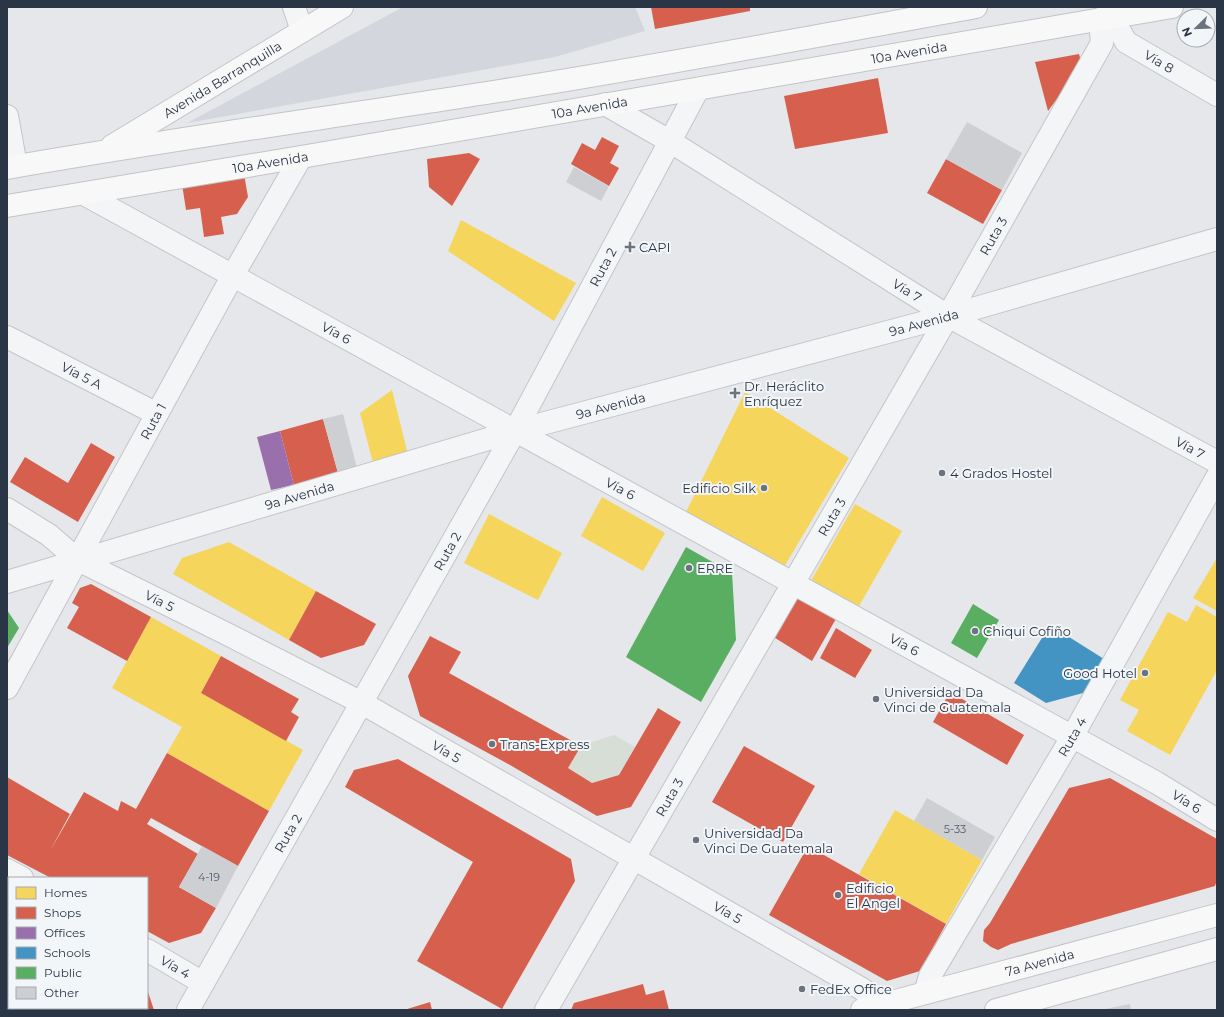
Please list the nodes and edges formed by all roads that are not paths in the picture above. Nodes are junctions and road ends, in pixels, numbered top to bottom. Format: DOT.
graph roads {
  1 [pos="294,7"];
  2 [pos="342,7"];
  3 [pos="976,7"];
  4 [pos="1172,7"];
  5 [pos="1141,10"];
  6 [pos="1106,18"];
  7 [pos="302,31"];
  8 [pos="579,78"];
  9 [pos="698,89"];
  10 [pos="1217,95"];
  11 [pos="605,104"];
  12 [pos="576,109"];
  13 [pos="7,116"];
  14 [pos="671,142"];
  15 [pos="104,151"];
  16 [pos="301,157"];
  17 [pos="11,167"];
  18 [pos="84,194"];
  19 [pos="7,206"];
  20 [pos="1217,239"];
  21 [pos="233,275"];
  22 [pos="948,316"];
  23 [pos="7,337"];
  24 [pos="157,414"];
  25 [pos="515,431"];
  26 [pos="1217,462"];
  27 [pos="1217,477"];
  28 [pos="7,509"];
  29 [pos="78,560"];
  30 [pos="7,582"];
  31 [pos="794,584"];
  32 [pos="7,688"];
  33 [pos="362,703"];
  34 [pos="1072,737"];
  35 [pos="1217,820"];
  36 [pos="635,859"];
  37 [pos="7,870"];
  38 [pos="20,877"];
  39 [pos="1217,915"];
  40 [pos="1217,949"];
  41 [pos="148,951"];
  42 [pos="203,983"];
  43 [pos="925,994"];
  44 [pos="871,1008"];
  45 [pos="188,1010"];
  46 [pos="546,1010"];
  47 [pos="996,1010"];
  1 -- 7 [label="street"];
  2 -- 7 [label="main road, Avenida Barranquilla"];
  3 -- 8 [label="main road"];
  4 -- 5 [label="main road, 10a Avenida"];
  5 -- 6 [label="main road, 10a Avenida"];
  6 -- 9 [label="main road, 10a Avenida"];
  6 -- 10 [label="street, Vía 8"];
  6 -- 22 [label="street, Ruta 3"];
  7 -- 15 [label="main road, Avenida Barranquilla"];
  8 -- 12 [label="main road"];
  8 -- 15 [label="main road"];
  9 -- 11 [label="main road, 10a Avenida"];
  9 -- 14 [label="street, Ruta 2"];
  11 -- 12 [label="main road, 10a Avenida"];
  11 -- 14 [label="street, Vía 7"];
  12 -- 16 [label="main road, 10a Avenida"];
  13 -- 17 [label="street"];
  14 -- 22 [label="street, Vía 7"];
  14 -- 25 [label="street, Ruta 2"];
  15 -- 17 [label="main road"];
  16 -- 18 [label="main road, 10a Avenida"];
  16 -- 21 [label="street, Ruta 1"];
  18 -- 19 [label="main road, 10a Avenida"];
  18 -- 21 [label="street, Vía 6"];
  20 -- 22 [label="street, 9a Avenida"];
  21 -- 24 [label="street, Ruta 1"];
  21 -- 25 [label="street, Vía 6"];
  22 -- 25 [label="street, 9a Avenida"];
  22 -- 26 [label="street, Vía 7"];
  22 -- 31 [label="street, Ruta 3"];
  23 -- 24 [label="street, Vía 5 A"];
  24 -- 29 [label="street, Ruta 1"];
  25 -- 29 [label="street, 9a Avenida"];
  25 -- 31 [label="street, Vía 6"];
  25 -- 33 [label="street, Ruta 2"];
  27 -- 34 [label="street, Ruta 4"];
  28 -- 29 [label="street, Vía 5"];
  29 -- 30 [label="street, 9a Avenida"];
  29 -- 32 [label="street, Ruta 1"];
  29 -- 33 [label="street, Vía 5"];
  31 -- 34 [label="street, Vía 6"];
  31 -- 36 [label="street, Ruta 3"];
  33 -- 36 [label="street, Vía 5"];
  33 -- 42 [label="street, Ruta 2"];
  34 -- 35 [label="street, Vía 6"];
  34 -- 43 [label="street, Ruta 4"];
  36 -- 44 [label="street, Vía 5"];
  36 -- 46 [label="street, Ruta 3"];
  37 -- 38 [label="street"];
  39 -- 43 [label="main road, 7a Avenida"];
  40 -- 47 [label="main road"];
  41 -- 42 [label="street, Vía 4"];
  42 -- 45 [label="street, Ruta 2"];
  43 -- 44 [label="main road, 7a Avenida"];
}
